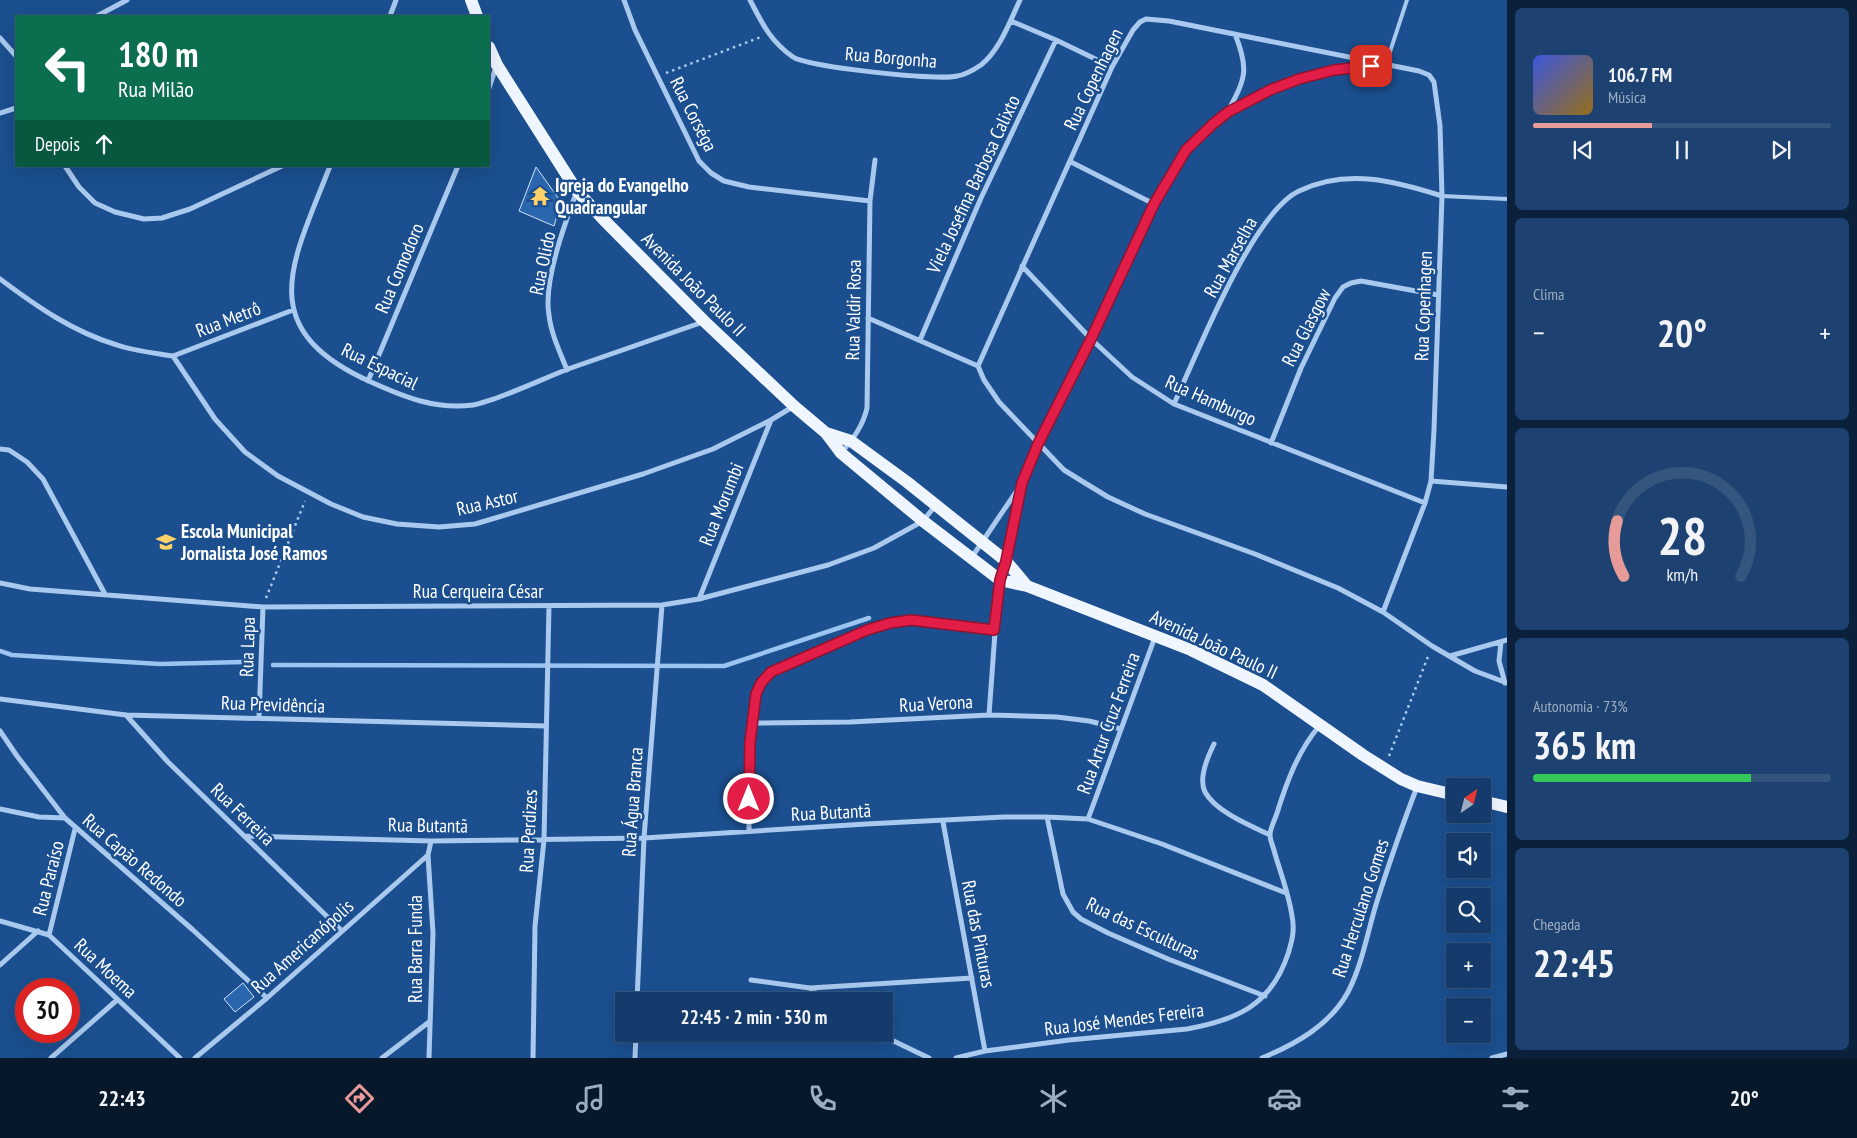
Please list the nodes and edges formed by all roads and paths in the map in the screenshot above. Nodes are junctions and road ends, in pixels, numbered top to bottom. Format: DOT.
graph roads {
  1 [pos="127,0"];
  2 [pos="396,0"];
  3 [pos="471,0"];
  4 [pos="624,0"];
  5 [pos="750,0"];
  6 [pos="1020,0"];
  7 [pos="1407,0"];
  8 [pos="99,15"];
  9 [pos="390,15"];
  10 [pos="477,15"];
  11 [pos="1011,20"];
  12 [pos="768,34"];
  13 [pos="1235,34"];
  14 [pos="0,38"];
  15 [pos="1056,40"];
  16 [pos="490,49"];
  17 [pos="15,55"];
  18 [pos="1386,64"];
  19 [pos="497,65"];
  20 [pos="1112,68"];
  21 [pos="658,76"];
  22 [pos="490,85"];
  23 [pos="15,108"];
  24 [pos="1228,112"];
  25 [pos="0,113"];
  26 [pos="875,160"];
  27 [pos="1071,162"];
  28 [pos="66,167"];
  29 [pos="280,167"];
  30 [pos="330,167"];
  31 [pos="458,167"];
  32 [pos="577,191"];
  33 [pos="1442,196"];
  34 [pos="1507,199"];
  35 [pos="870,201"];
  36 [pos="1154,204"];
  37 [pos="1022,266"];
  38 [pos="0,280"];
  39 [pos="1438,295"];
  40 [pos="293,310"];
  41 [pos="868,318"];
  42 [pos="704,321"];
  43 [pos="1091,339"];
  44 [pos="920,340"];
  45 [pos="173,356"];
  46 [pos="978,366"];
  47 [pos="567,370"];
  48 [pos="368,381"];
  49 [pos="1174,404"];
  50 [pos="794,406"];
  51 [pos="771,420"];
  52 [pos="826,432"];
  53 [pos="852,441"];
  54 [pos="1271,443"];
  55 [pos="1038,444"];
  56 [pos="0,448"];
  57 [pos="841,453"];
  58 [pos="1431,481"];
  59 [pos="1022,483"];
  60 [pos="1507,487"];
  61 [pos="308,493"];
  62 [pos="1425,503"];
  63 [pos="935,506"];
  64 [pos="924,521"];
  65 [pos="982,542"];
  66 [pos="972,558"];
  67 [pos="1006,561"];
  68 [pos="1000,580"];
  69 [pos="0,583"];
  70 [pos="1026,586"];
  71 [pos="105,594"];
  72 [pos="699,599"];
  73 [pos="662,605"];
  74 [pos="549,606"];
  75 [pos="263,607"];
  76 [pos="1383,612"];
  77 [pos="994,630"];
  78 [pos="1155,636"];
  79 [pos="1504,641"];
  80 [pos="1432,646"];
  81 [pos="1450,656"];
  82 [pos="1506,683"];
  83 [pos="0,699"];
  84 [pos="126,715"];
  85 [pos="989,715"];
  86 [pos="259,718"];
  87 [pos="752,724"];
  88 [pos="1321,724"];
  89 [pos="546,726"];
  90 [pos="1121,729"];
  91 [pos="0,730"];
  92 [pos="1214,744"];
  93 [pos="1384,769"];
  94 [pos="1417,786"];
  95 [pos="1446,793"];
  96 [pos="1491,803"];
  97 [pos="1507,807"];
  98 [pos="0,809"];
  99 [pos="1047,817"];
  100 [pos="65,818"];
  101 [pos="1088,819"];
  102 [pos="943,822"];
  103 [pos="76,829"];
  104 [pos="749,831"];
  105 [pos="1270,835"];
  106 [pos="245,836"];
  107 [pos="644,838"];
  108 [pos="544,840"];
  109 [pos="431,841"];
  110 [pos="428,855"];
  111 [pos="1286,893"];
  112 [pos="0,921"];
  113 [pos="38,931"];
  114 [pos="342,931"];
  115 [pos="49,935"];
  116 [pos="0,965"];
  117 [pos="972,978"];
  118 [pos="751,980"];
  119 [pos="810,988"];
  120 [pos="637,992"];
  121 [pos="814,992"];
  122 [pos="1265,996"];
  123 [pos="267,998"];
  124 [pos="117,1000"];
  125 [pos="429,1022"];
  126 [pos="893,1041"];
  127 [pos="636,1042"];
  128 [pos="985,1051"];
  129 [pos="1507,1054"];
  130 [pos="51,1058"];
  131 [pos="180,1058"];
  132 [pos="195,1058"];
  133 [pos="382,1058"];
  134 [pos="429,1058"];
  135 [pos="533,1058"];
  136 [pos="635,1058"];
  137 [pos="929,1058"];
  138 [pos="956,1058"];
  139 [pos="1262,1058"];
  140 [pos="1492,1058"];
  1 -- 8 [label="street"];
  2 -- 9 [label="street"];
  3 -- 10 [label="main road"];
  4 -- 21 [label="street, Rua Corséga"];
  5 -- 12 [label="street, Rua Borgonha"];
  6 -- 11 [label="street, Rua Borgonha"];
  7 -- 18 [label="lane"];
  11 -- 12 [label="street, Rua Borgonha"];
  11 -- 15 [label="street"];
  12 -- 21 [label="path"];
  13 -- 18 [label="street, Rua Copenhagen"];
  13 -- 20 [label="street, Rua Copenhagen"];
  13 -- 24 [label="street"];
  14 -- 17 [label="street"];
  15 -- 20 [label="street"];
  15 -- 44 [label="street, Viela Josefina Barbosa Calixto"];
  16 -- 19 [label="main road, Avenida João Paulo II"];
  18 -- 24 [label="street"];
  18 -- 33 [label="street, Rua Copenhagen"];
  19 -- 22 [label="street"];
  19 -- 32 [label="main road, Avenida João Paulo II"];
  20 -- 27 [label="street, Rua Copenhagen"];
  21 -- 35 [label="street, Rua Corséga"];
  23 -- 25 [label="street"];
  24 -- 36 [label="street"];
  26 -- 35 [label="street, Rua Valdir Rosa"];
  27 -- 36 [label="street"];
  27 -- 37 [label="street, Rua Copenhagen"];
  28 -- 29 [label="street"];
  30 -- 40 [label="street, Rua Espacial"];
  31 -- 48 [label="street, Rua Comodoro"];
  32 -- 42 [label="main road, Avenida João Paulo II"];
  32 -- 47 [label="street, Rua Olido"];
  33 -- 34 [label="lane, Rua Marselha"];
  33 -- 39 [label="street, Rua Copenhagen"];
  33 -- 49 [label="street, Rua Marselha"];
  35 -- 41 [label="street, Rua Valdir Rosa"];
  36 -- 43 [label="street"];
  37 -- 43 [label="street, Rua Hamburgo"];
  37 -- 46 [label="street, Rua Copenhagen"];
  38 -- 45 [label="street"];
  39 -- 54 [label="street, Rua Glasgow"];
  39 -- 58 [label="street, Rua Copenhagen"];
  40 -- 45 [label="street, Rua Metrô"];
  40 -- 48 [label="street, Rua Espacial"];
  41 -- 44 [label="street"];
  41 -- 53 [label="street, Rua Valdir Rosa"];
  42 -- 47 [label="street, Rua Espacial"];
  42 -- 50 [label="main road, Avenida João Paulo II"];
  43 -- 49 [label="street, Rua Hamburgo"];
  43 -- 55 [label="street"];
  44 -- 46 [label="street"];
  45 -- 61 [label="street, Rua Astor"];
  46 -- 55 [label="street"];
  47 -- 48 [label="street, Rua Espacial"];
  49 -- 54 [label="street, Rua Hamburgo"];
  50 -- 51 [label="street, Rua Astor"];
  50 -- 52 [label="main road, Avenida João Paulo II"];
  51 -- 61 [label="street, Rua Astor"];
  51 -- 72 [label="street, Rua Morumbi"];
  52 -- 53 [label="main road, Avenida João Paulo II"];
  52 -- 57 [label="main road, Avenida João Paulo II"];
  53 -- 57 [label="street, Rua Valdir Rosa"];
  53 -- 63 [label="main road, Avenida João Paulo II"];
  54 -- 62 [label="street, Rua Hamburgo"];
  55 -- 59 [label="street"];
  55 -- 76 [label="street"];
  56 -- 71 [label="street"];
  57 -- 64 [label="main road, Avenida João Paulo II"];
  58 -- 60 [label="street"];
  58 -- 62 [label="street, Rua Copenhagen"];
  59 -- 65 [label="street"];
  59 -- 67 [label="street"];
  61 -- 75 [label="path"];
  62 -- 76 [label="street, Rua Copenhagen"];
  63 -- 64 [label="street, Rua Cerqueira César"];
  63 -- 65 [label="main road, Avenida João Paulo II"];
  64 -- 66 [label="main road, Avenida João Paulo II"];
  64 -- 72 [label="street, Rua Cerqueira César"];
  65 -- 66 [label="street"];
  65 -- 67 [label="main road, Avenida João Paulo II"];
  66 -- 68 [label="main road, Avenida João Paulo II"];
  67 -- 68 [label="street"];
  67 -- 70 [label="main road, Avenida João Paulo II"];
  68 -- 70 [label="main road, Avenida João Paulo II"];
  68 -- 77 [label="street"];
  69 -- 71 [label="street, Rua Cerqueira César"];
  70 -- 78 [label="main road, Avenida João Paulo II"];
  71 -- 75 [label="street, Rua Cerqueira César"];
  72 -- 73 [label="street, Rua Cerqueira César"];
  73 -- 74 [label="street, Rua Cerqueira César"];
  73 -- 107 [label="street, Rua Água Branca"];
  74 -- 75 [label="street, Rua Cerqueira César"];
  74 -- 89 [label="street, Rua Perdizes"];
  75 -- 86 [label="street, Rua Lapa"];
  76 -- 80 [label="street"];
  77 -- 85 [label="street"];
  77 -- 87 [label="street"];
  78 -- 88 [label="main road, Avenida João Paulo II"];
  78 -- 90 [label="street, Rua Artur Cruz Ferreira"];
  79 -- 81 [label="street"];
  79 -- 82 [label="street"];
  80 -- 81 [label="street"];
  80 -- 93 [label="path"];
  81 -- 82 [label="street"];
  83 -- 84 [label="street, Rua Previdência"];
  84 -- 86 [label="street, Rua Previdência"];
  84 -- 106 [label="street, Rua Ferreira"];
  85 -- 87 [label="street, Rua Verona"];
  85 -- 90 [label="street, Rua Verona"];
  86 -- 89 [label="street, Rua Previdência"];
  87 -- 104 [label="street"];
  88 -- 93 [label="main road, Avenida João Paulo II"];
  88 -- 105 [label="street"];
  89 -- 108 [label="street, Rua Perdizes"];
  90 -- 101 [label="street, Rua Artur Cruz Ferreira"];
  91 -- 100 [label="street, Rua Capão Redondo"];
  92 -- 105 [label="street"];
  93 -- 94 [label="main road, Avenida João Paulo II"];
  94 -- 95 [label="main road, Avenida João Paulo II"];
  94 -- 139 [label="street, Rua Herculano Gomes"];
  96 -- 97 [label="main road"];
  98 -- 100 [label="street"];
  99 -- 101 [label="street, Rua Butantã"];
  99 -- 102 [label="street, Rua Butantã"];
  99 -- 122 [label="street, Rua das Esculturas"];
  100 -- 103 [label="street, Rua Capão Redondo"];
  101 -- 111 [label="street, Rua Butantã"];
  102 -- 104 [label="street, Rua Butantã"];
  102 -- 117 [label="street, Rua das Pinturas"];
  103 -- 115 [label="street, Rua Paraíso"];
  103 -- 123 [label="street, Rua Capão Redondo"];
  104 -- 107 [label="street, Rua Butantã"];
  105 -- 111 [label="street, Rua José Mendes Fereira"];
  106 -- 109 [label="street, Rua Butantã"];
  106 -- 114 [label="street, Rua Ferreira"];
  107 -- 108 [label="street, Rua Butantã"];
  107 -- 120 [label="street, Rua Água Branca"];
  108 -- 109 [label="street, Rua Butantã"];
  108 -- 135 [label="street, Rua Perdizes"];
  109 -- 110 [label="street, Rua Barra Funda"];
  110 -- 114 [label="street, Rua Americanópolis"];
  110 -- 125 [label="street, Rua Barra Funda"];
  111 -- 122 [label="street, Rua José Mendes Fereira"];
  112 -- 113 [label="street, Rua Moema"];
  113 -- 115 [label="street, Rua Moema"];
  113 -- 116 [label="street, Rua Paraíso"];
  114 -- 123 [label="street, Rua Americanópolis"];
  115 -- 124 [label="street, Rua Moema"];
  117 -- 119 [label="street"];
  117 -- 128 [label="street, Rua das Pinturas"];
  118 -- 119 [label="street"];
  119 -- 121 [label="street"];
  122 -- 128 [label="street, Rua José Mendes Fereira"];
  123 -- 132 [label="street, Rua Americanópolis"];
  124 -- 130 [label="street"];
  124 -- 131 [label="street, Rua Moema"];
  125 -- 133 [label="street"];
  125 -- 134 [label="street, Rua Barra Funda"];
  126 -- 137 [label="street"];
  127 -- 136 [label="street"];
  128 -- 138 [label="street, Rua José Mendes Fereira"];
  129 -- 140 [label="street"];
}
